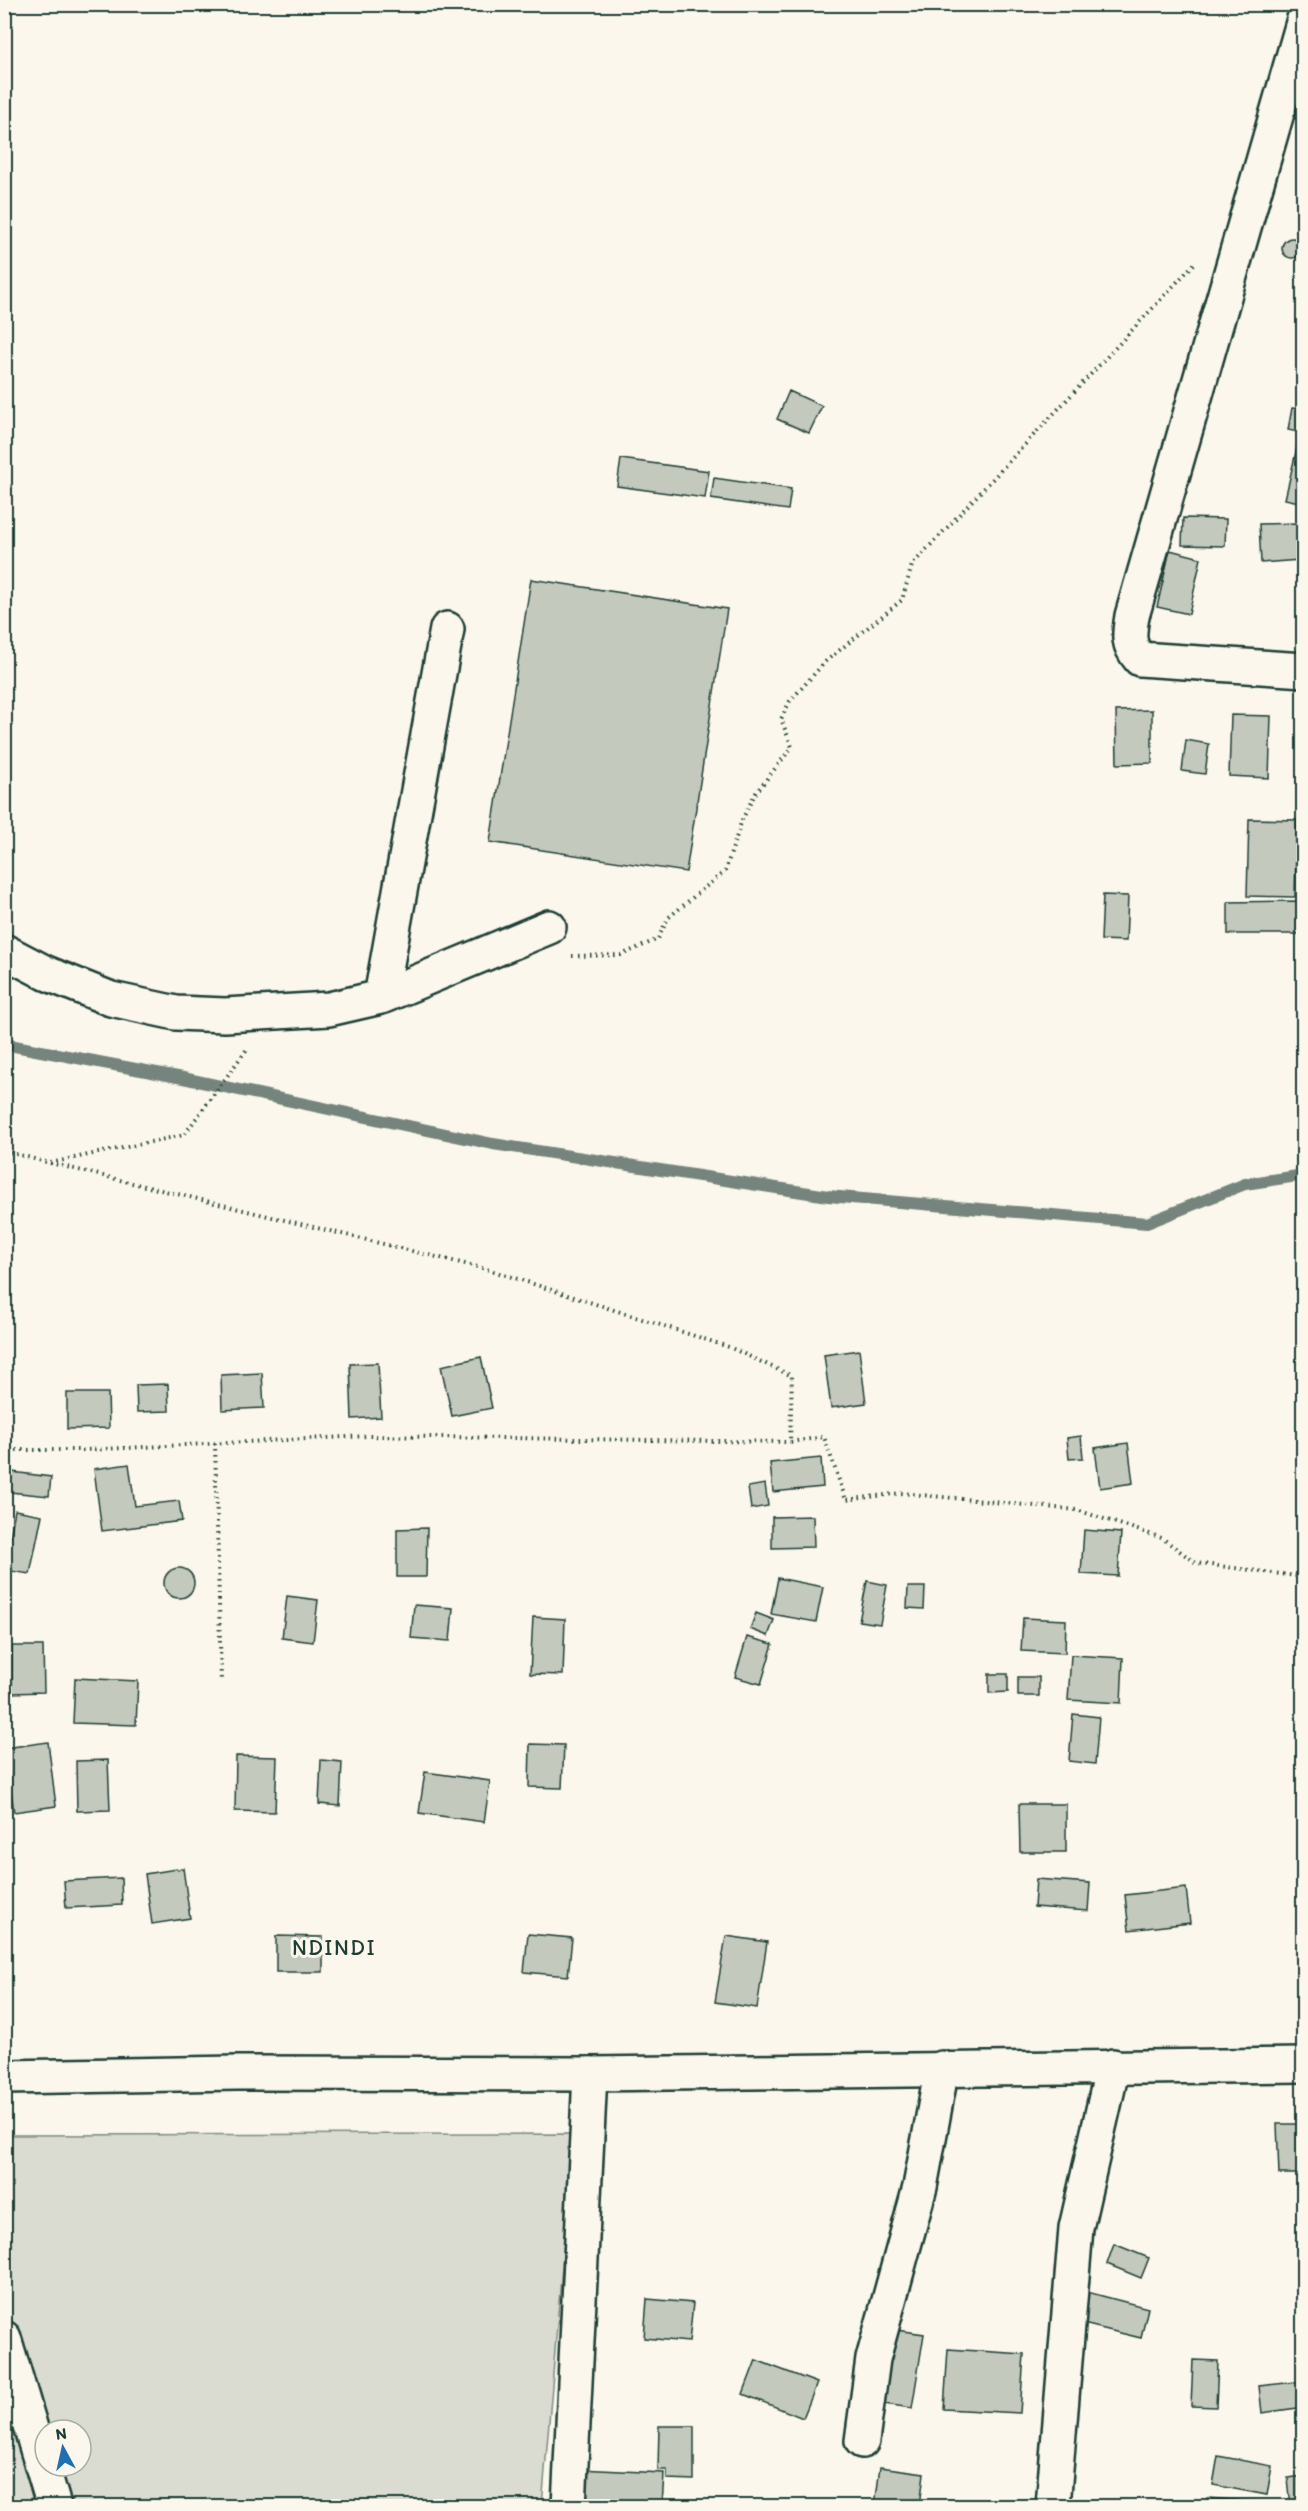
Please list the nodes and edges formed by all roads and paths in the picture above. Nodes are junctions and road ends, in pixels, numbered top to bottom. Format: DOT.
graph roads {
  1 [pos="1304,20"];
  2 [pos="1196,263"];
  3 [pos="447,629"];
  4 [pos="1304,670"];
  5 [pos="549,927"];
  6 [pos="4,951"];
  7 [pos="381,997"];
  8 [pos="238,1061"];
  9 [pos="4,1151"];
  10 [pos="50,1162"];
  11 [pos="790,1442"];
  12 [pos="215,1443"];
  13 [pos="4,1450"];
  14 [pos="1304,1577"];
  15 [pos="221,1683"];
  16 [pos="1304,2065"];
  17 [pos="1113,2066"];
  18 [pos="942,2068"];
  19 [pos="590,2074"];
  20 [pos="4,2077"];
  21 [pos="4,2338"];
  22 [pos="862,2441"];
  23 [pos="54,2506"];
  24 [pos="569,2506"];
  25 [pos="1053,2506"];
  1 -- 4 [label="street"];
  2 -- 5 [label="path"];
  3 -- 7 [label="street"];
  5 -- 7 [label="street"];
  6 -- 7 [label="street"];
  8 -- 10 [label="path"];
  9 -- 10 [label="path"];
  10 -- 11 [label="path"];
  11 -- 12 [label="path"];
  11 -- 14 [label="path"];
  12 -- 13 [label="path"];
  12 -- 15 [label="path"];
  16 -- 17 [label="street"];
  17 -- 18 [label="street"];
  17 -- 25 [label="street"];
  18 -- 19 [label="street"];
  18 -- 22 [label="street"];
  19 -- 20 [label="street"];
  19 -- 24 [label="street"];
  21 -- 23 [label="street"];
}
